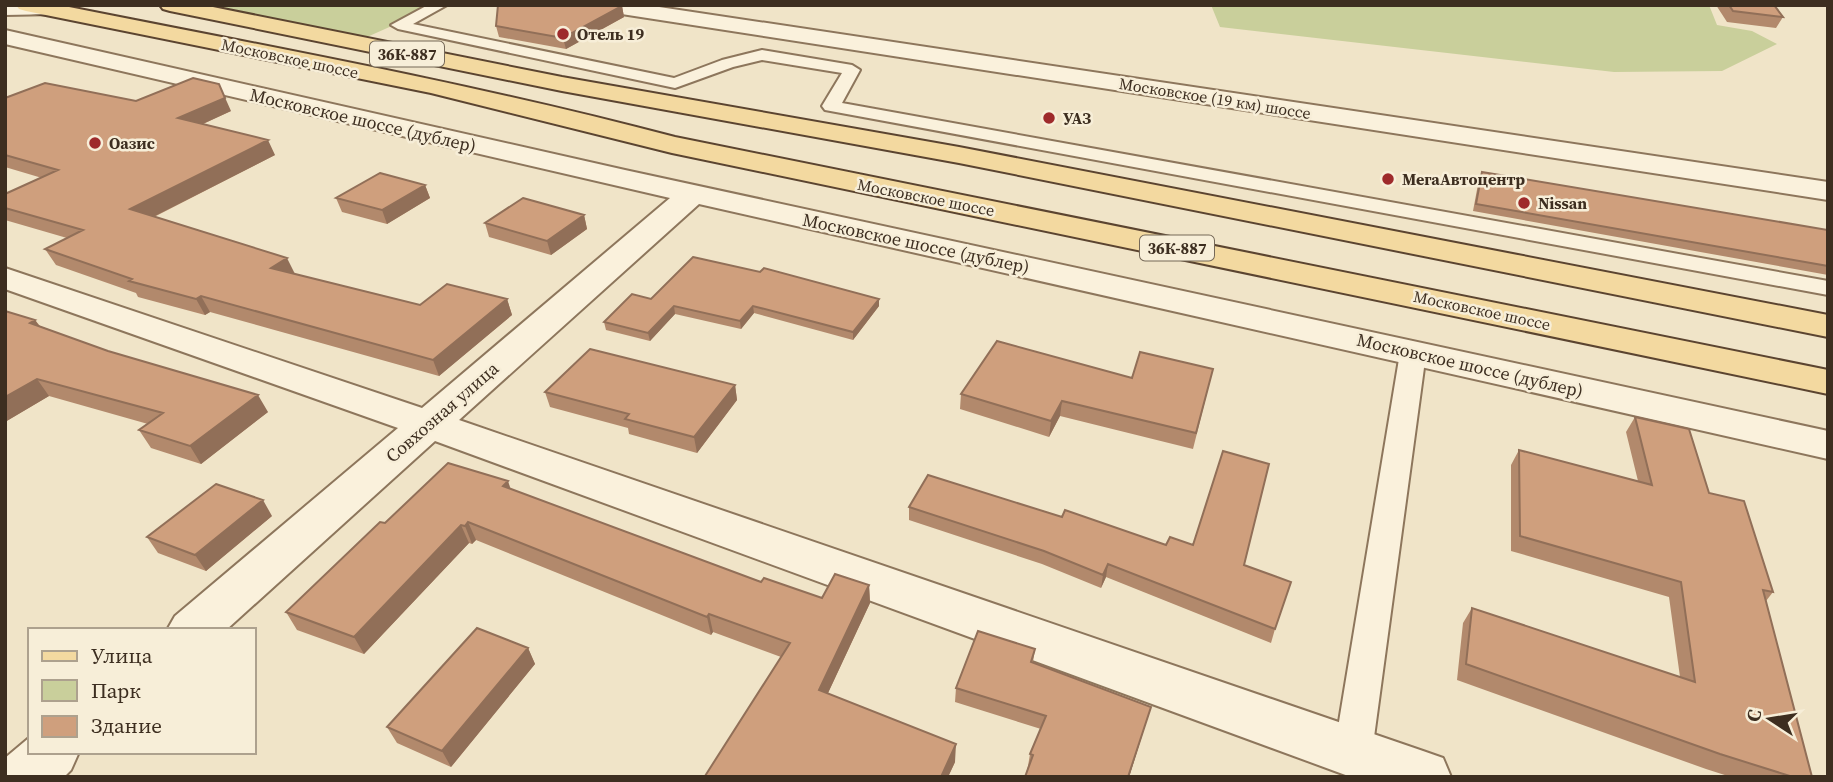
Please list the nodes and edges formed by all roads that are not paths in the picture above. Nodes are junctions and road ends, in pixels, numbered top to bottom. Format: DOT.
graph roads {
  1 [pos="26,5"];
  2 [pos="170,5"];
  3 [pos="440,5"];
  4 [pos="602,5"];
  5 [pos="5,9"];
  6 [pos="50,10"];
  7 [pos="787,33"];
  8 [pos="5,37"];
  9 [pos="762,55"];
  10 [pos="562,84"];
  11 [pos="644,100"];
  12 [pos="527,109"];
  13 [pos="605,126"];
  14 [pos="1828,191"];
  15 [pos="693,194"];
  16 [pos="5,278"];
  17 [pos="1828,288"];
  18 [pos="1828,326"];
  19 [pos="1413,353"];
  20 [pos="1828,382"];
  21 [pos="428,424"];
  22 [pos="1828,445"];
  23 [pos="194,628"];
  24 [pos="1353,752"];
  25 [pos="50,754"];
  26 [pos="24,777"];
  27 [pos="1423,777"];
  1 -- 6 [label="main road, Московское шоссе / 36К-887"];
  2 -- 10 [label="main road, Московское шоссе / 36К-887"];
  3 -- 9 [label="lane"];
  4 -- 7 [label="street, Московское (19 км) шоссе"];
  5 -- 6 [label="street"];
  6 -- 12 [label="main road, Московское шоссе / 36К-887"];
  7 -- 9 [label="lane"];
  7 -- 14 [label="street, Московское (19 км) шоссе"];
  8 -- 15 [label="street, Московское шоссе (дублер)"];
  9 -- 17 [label="lane"];
  10 -- 11 [label="main road, Московское шоссе / 36К-887"];
  10 -- 12 [label="main road"];
  11 -- 13 [label="main road"];
  11 -- 18 [label="main road, Московское шоссе / 36К-887"];
  12 -- 13 [label="main road, Московское шоссе / 36К-887"];
  13 -- 20 [label="main road, Московское шоссе / 36К-887"];
  15 -- 19 [label="street, Московское шоссе (дублер)"];
  15 -- 21 [label="street, Совхозная улица"];
  16 -- 21 [label="street"];
  19 -- 22 [label="street, Московское шоссе (дублер)"];
  19 -- 24 [label="lane"];
  21 -- 23 [label="street, Совхозная улица"];
  21 -- 24 [label="street"];
  24 -- 27 [label="street"];
  25 -- 26 [label="street"];
}
